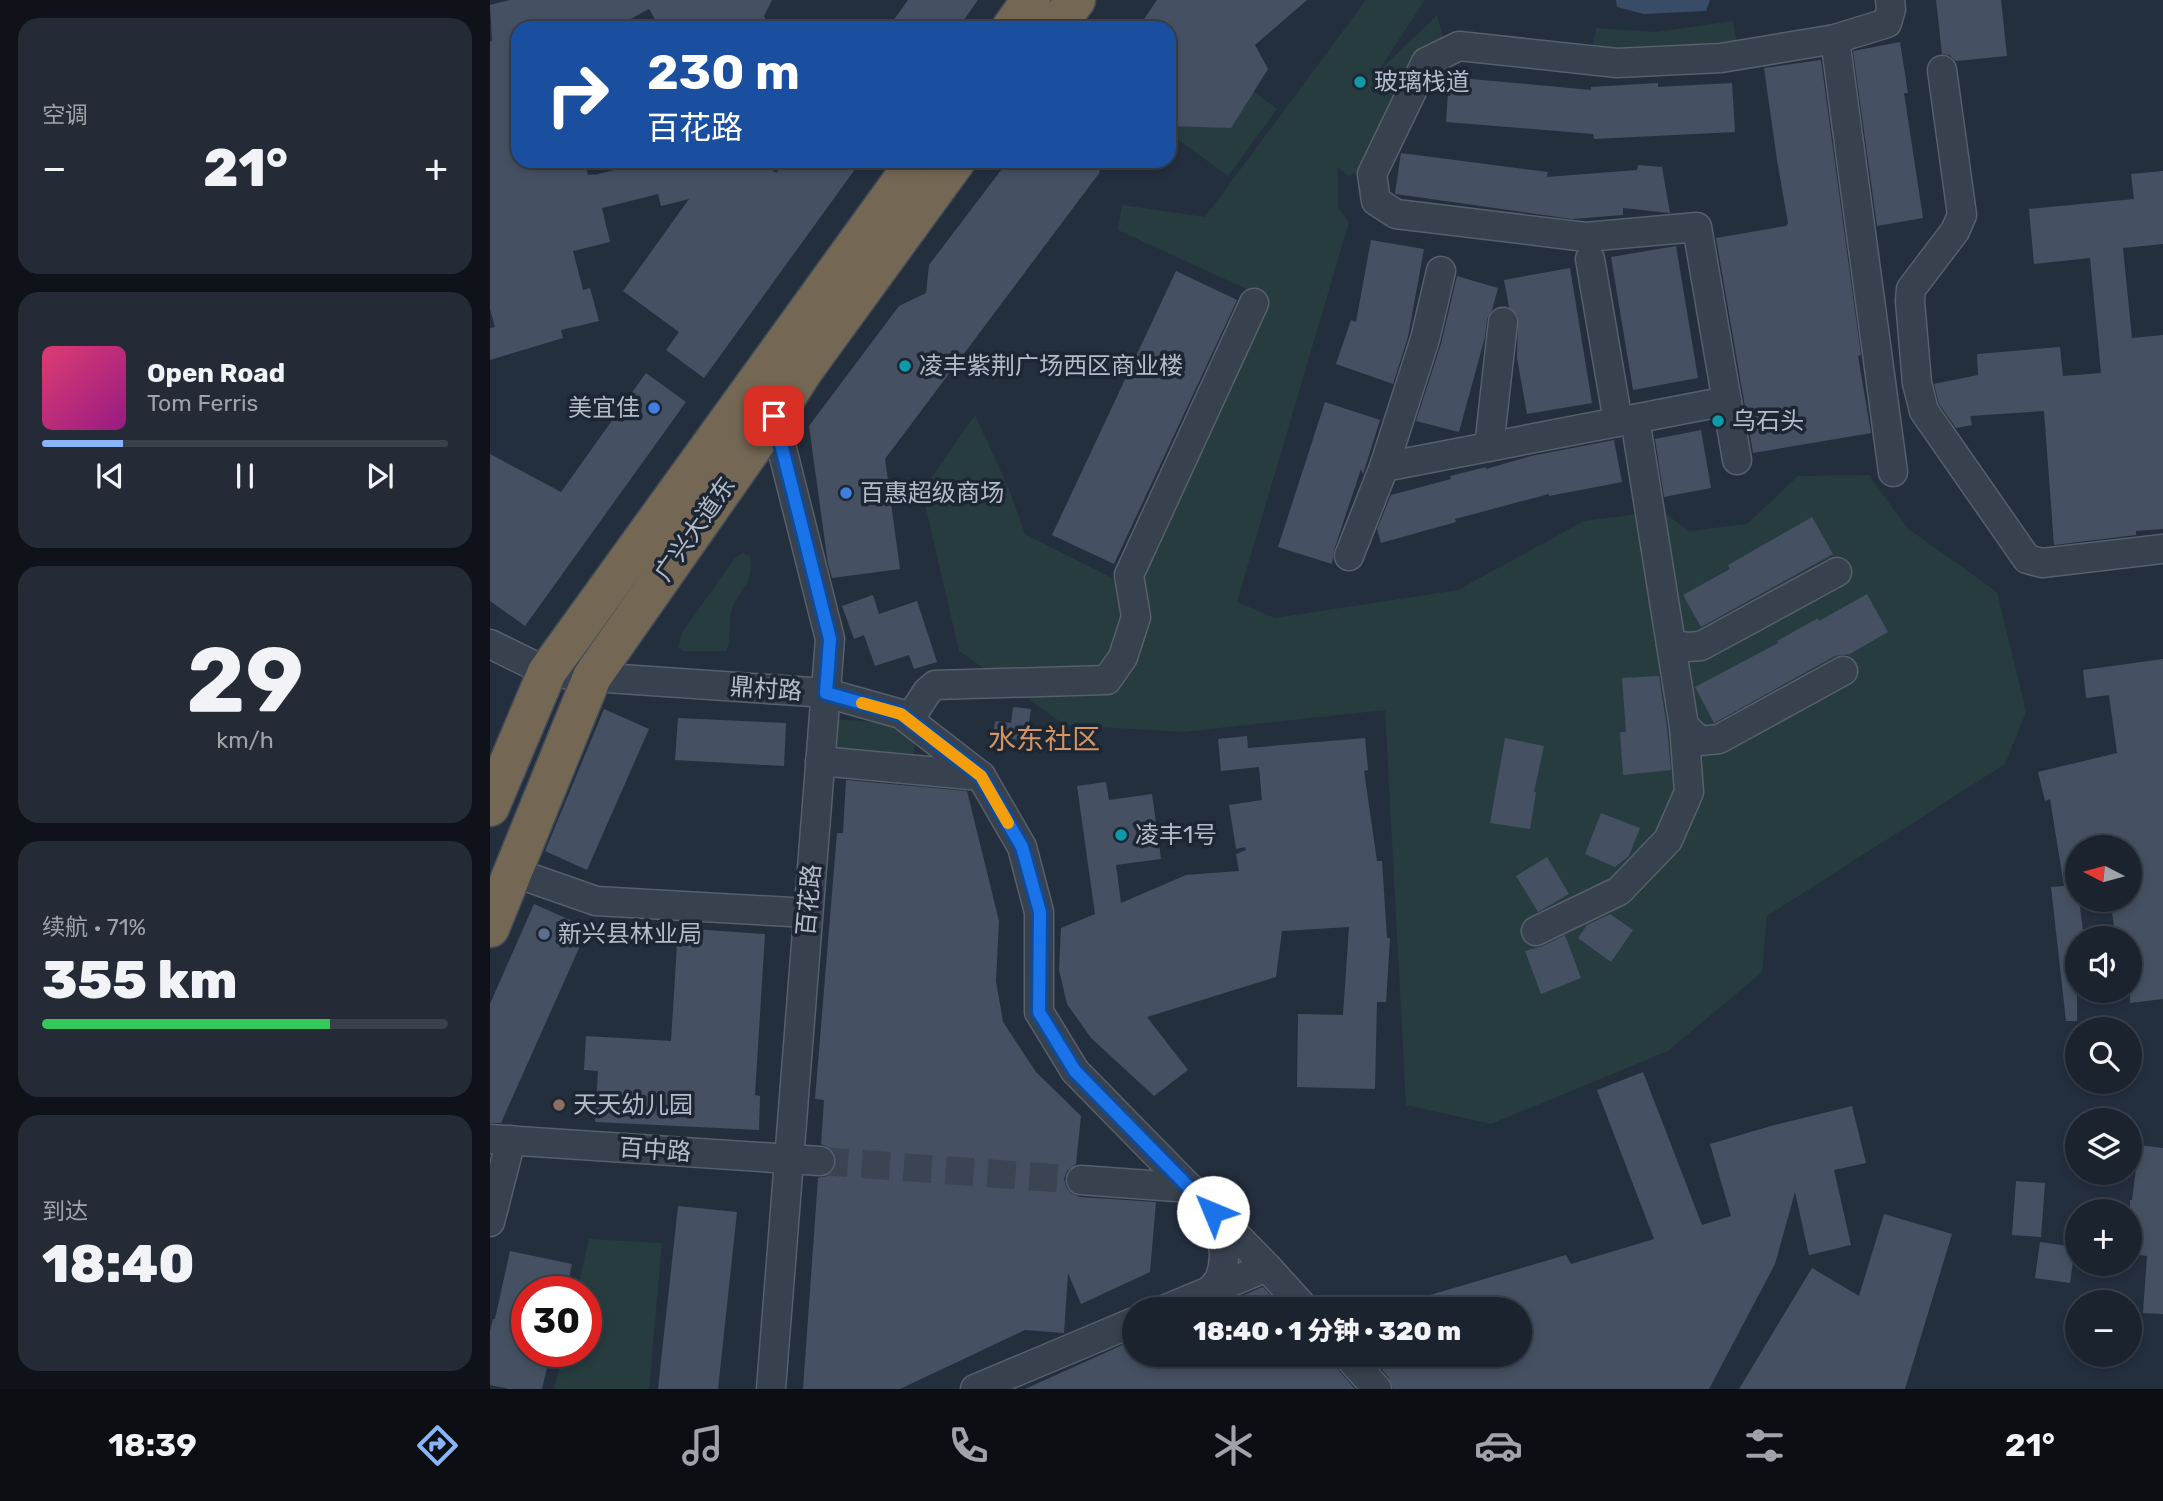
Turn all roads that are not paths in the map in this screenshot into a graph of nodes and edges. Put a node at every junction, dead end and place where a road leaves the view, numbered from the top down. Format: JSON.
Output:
{"nodes":[{"id":1,"x":1076,"y":0,"type":"edge"},
{"id":2,"x":1890,"y":0,"type":"edge"},
{"id":3,"x":1031,"y":12,"type":"edge"},
{"id":4,"x":1835,"y":39,"type":"junction"},
{"id":5,"x":1942,"y":70,"type":"dead end"},
{"id":6,"x":911,"y":168,"type":"edge"},
{"id":7,"x":951,"y":168,"type":"edge"},
{"id":8,"x":1590,"y":260,"type":"dead end"},
{"id":9,"x":1441,"y":271,"type":"dead end"},
{"id":10,"x":1254,"y":303,"type":"dead end"},
{"id":11,"x":1503,"y":322,"type":"dead end"},
{"id":12,"x":1727,"y":401,"type":"junction"},
{"id":13,"x":774,"y":416,"type":"junction"},
{"id":14,"x":1626,"y":421,"type":"junction"},
{"id":15,"x":1489,"y":447,"type":"junction"},
{"id":16,"x":1737,"y":460,"type":"dead end"},
{"id":17,"x":1384,"y":467,"type":"junction"},
{"id":18,"x":1893,"y":472,"type":"dead end"},
{"id":19,"x":2163,"y":550,"type":"edge"},
{"id":20,"x":1349,"y":556,"type":"dead end"},
{"id":21,"x":1837,"y":572,"type":"dead end"},
{"id":22,"x":490,"y":644,"type":"edge"},
{"id":23,"x":1671,"y":644,"type":"junction"},
{"id":24,"x":1843,"y":671,"type":"dead end"},
{"id":25,"x":547,"y":672,"type":"junction"},
{"id":26,"x":592,"y":677,"type":"junction"},
{"id":27,"x":826,"y":693,"type":"junction"},
{"id":28,"x":908,"y":720,"type":"junction"},
{"id":29,"x":1684,"y":726,"type":"junction"},
{"id":30,"x":820,"y":761,"type":"junction"},
{"id":31,"x":981,"y":776,"type":"junction"},
{"id":32,"x":490,"y":807,"type":"edge"},
{"id":33,"x":513,"y":872,"type":"junction"},
{"id":34,"x":808,"y":914,"type":"junction"},
{"id":35,"x":490,"y":928,"type":"edge"},
{"id":36,"x":1536,"y":931,"type":"dead end"},
{"id":37,"x":500,"y":1140,"type":"edge"},
{"id":38,"x":789,"y":1158,"type":"junction"},
{"id":39,"x":820,"y":1161,"type":"tunnel mouth"},
{"id":40,"x":1082,"y":1180,"type":"tunnel mouth"},
{"id":41,"x":1189,"y":1188,"type":"junction"},
{"id":42,"x":1213,"y":1212,"type":"junction"},
{"id":43,"x":490,"y":1222,"type":"edge"},
{"id":44,"x":1267,"y":1267,"type":"junction"},
{"id":45,"x":1210,"y":1291,"type":"junction"},
{"id":46,"x":1195,"y":1297,"type":"edge"},
{"id":47,"x":1294,"y":1297,"type":"edge"},
{"id":48,"x":1122,"y":1327,"type":"edge"},
{"id":49,"x":1358,"y":1367,"type":"edge"},
{"id":50,"x":771,"y":1389,"type":"edge"},
{"id":51,"x":975,"y":1389,"type":"edge"},
{"id":52,"x":1377,"y":1389,"type":"edge"}],
"edges":[{"from":1,"to":3,"type":"highway"},
{"from":2,"to":4,"type":"street"},
{"from":4,"to":12,"type":"street"},
{"from":4,"to":18,"type":"street"},
{"from":5,"to":19,"type":"street"},
{"from":6,"to":25,"type":"highway","name":"广兴大道东"},
{"from":7,"to":13,"type":"highway","name":"广兴大道东"},
{"from":8,"to":14,"type":"street"},
{"from":9,"to":17,"type":"street"},
{"from":10,"to":28,"type":"street"},
{"from":11,"to":15,"type":"street"},
{"from":12,"to":14,"type":"street"},
{"from":12,"to":16,"type":"street"},
{"from":13,"to":26,"type":"highway","name":"广兴大道东"},
{"from":13,"to":27,"type":"street","name":"百花路"},
{"from":14,"to":15,"type":"street"},
{"from":14,"to":23,"type":"street"},
{"from":15,"to":17,"type":"street"},
{"from":17,"to":20,"type":"street"},
{"from":21,"to":23,"type":"street"},
{"from":22,"to":25,"type":"street","name":"鼎村路"},
{"from":23,"to":29,"type":"street"},
{"from":24,"to":29,"type":"street"},
{"from":25,"to":26,"type":"street","name":"鼎村路"},
{"from":25,"to":32,"type":"highway","name":"广兴大道东"},
{"from":26,"to":27,"type":"street","name":"鼎村路"},
{"from":26,"to":33,"type":"highway","name":"广兴大道东"},
{"from":27,"to":28,"type":"street","name":"鼎村路"},
{"from":27,"to":30,"type":"street","name":"百花路"},
{"from":28,"to":31,"type":"street","name":"鼎村路"},
{"from":29,"to":36,"type":"street"},
{"from":30,"to":31,"type":"street"},
{"from":30,"to":34,"type":"street","name":"百花路"},
{"from":31,"to":41,"type":"street","name":"鼎村路"},
{"from":33,"to":34,"type":"street"},
{"from":33,"to":35,"type":"highway","name":"广兴大道东"},
{"from":34,"to":38,"type":"street","name":"百花路"},
{"from":37,"to":38,"type":"street","name":"百中路"},
{"from":37,"to":43,"type":"street"},
{"from":38,"to":39,"type":"street","name":"百中路"},
{"from":38,"to":50,"type":"street","name":"百花路"},
{"from":40,"to":41,"type":"street"},
{"from":41,"to":42,"type":"street","name":"鼎村路"},
{"from":42,"to":44,"type":"street","name":"鼎村路"},
{"from":42,"to":45,"type":"street"},
{"from":44,"to":45,"type":"street"},
{"from":44,"to":47,"type":"street","name":"鼎村路"},
{"from":45,"to":46,"type":"street"},
{"from":48,"to":51,"type":"street"},
{"from":49,"to":52,"type":"street"}]}
